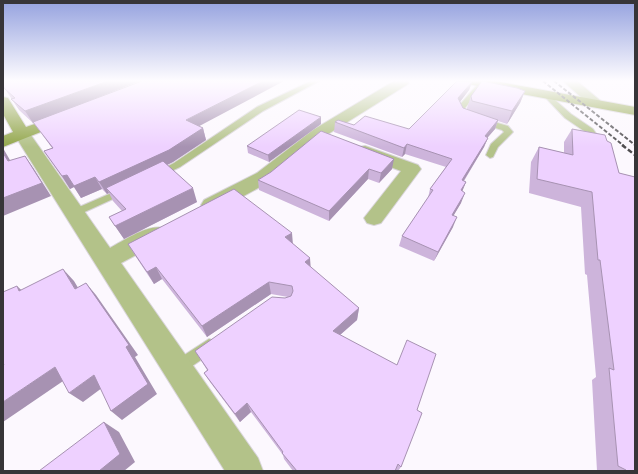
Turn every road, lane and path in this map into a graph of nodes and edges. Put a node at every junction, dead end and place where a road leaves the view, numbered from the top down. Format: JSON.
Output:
{"nodes":[{"id":1,"x":4,"y":103,"type":"edge"},
{"id":2,"x":272,"y":103,"type":"edge"},
{"id":3,"x":367,"y":103,"type":"edge"},
{"id":4,"x":464,"y":103,"type":"edge"},
{"id":5,"x":555,"y":103,"type":"edge"},
{"id":6,"x":596,"y":103,"type":"edge"},
{"id":7,"x":635,"y":110,"type":"edge"},
{"id":8,"x":79,"y":112,"type":"edge"},
{"id":9,"x":319,"y":133,"type":"junction"},
{"id":10,"x":12,"y":138,"type":"edge"},
{"id":11,"x":603,"y":150,"type":"edge"},
{"id":12,"x":490,"y":155,"type":"dead end"},
{"id":13,"x":149,"y":179,"type":"edge"},
{"id":14,"x":128,"y":189,"type":"edge"},
{"id":15,"x":74,"y":213,"type":"junction"},
{"id":16,"x":195,"y":214,"type":"edge"},
{"id":17,"x":374,"y":218,"type":"dead end"},
{"id":18,"x":174,"y":225,"type":"edge"},
{"id":19,"x":106,"y":260,"type":"junction"},
{"id":20,"x":221,"y":337,"type":"edge"},
{"id":21,"x":177,"y":368,"type":"junction"},
{"id":22,"x":245,"y":471,"type":"edge"}],
"edges":[{"from":1,"to":10,"type":"street"},
{"from":2,"to":13,"type":"lane"},
{"from":3,"to":9,"type":"street"},
{"from":4,"to":12,"type":"lane"},
{"from":5,"to":11,"type":"lane"},
{"from":6,"to":7,"type":"street"},
{"from":8,"to":10,"type":"street"},
{"from":9,"to":16,"type":"street"},
{"from":9,"to":17,"type":"street"},
{"from":10,"to":15,"type":"street"},
{"from":14,"to":15,"type":"lane"},
{"from":15,"to":19,"type":"street"},
{"from":18,"to":19,"type":"street"},
{"from":19,"to":21,"type":"street"},
{"from":20,"to":21,"type":"lane"},
{"from":21,"to":22,"type":"street"}]}
